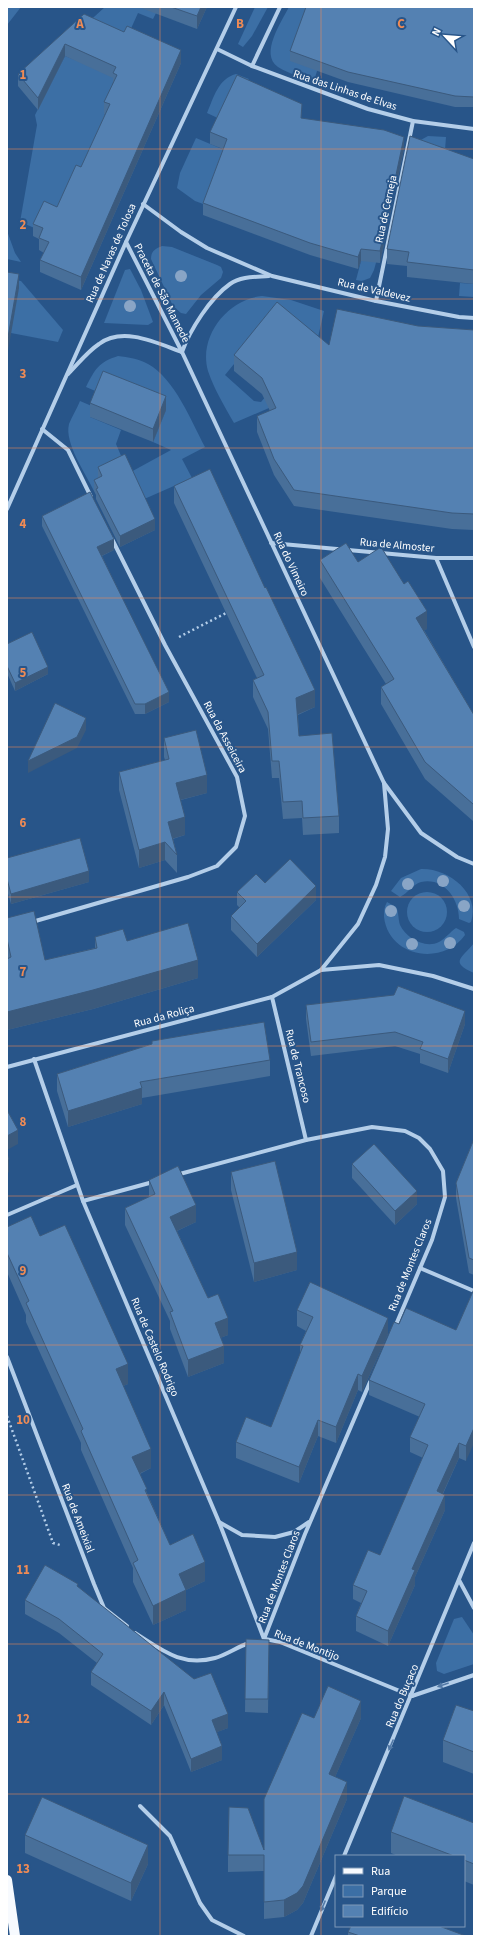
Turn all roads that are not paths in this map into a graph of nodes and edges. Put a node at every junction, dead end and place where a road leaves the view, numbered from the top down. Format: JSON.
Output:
{"nodes":[{"id":1,"x":236,"y":7,"type":"edge"},
{"id":2,"x":280,"y":7,"type":"edge"},
{"id":3,"x":217,"y":49,"type":"junction"},
{"id":4,"x":252,"y":66,"type":"junction"},
{"id":5,"x":413,"y":121,"type":"junction"},
{"id":6,"x":474,"y":129,"type":"edge"},
{"id":7,"x":143,"y":204,"type":"junction"},
{"id":8,"x":126,"y":242,"type":"junction"},
{"id":9,"x":272,"y":276,"type":"junction"},
{"id":10,"x":376,"y":301,"type":"junction"},
{"id":11,"x":474,"y":318,"type":"edge"},
{"id":12,"x":182,"y":352,"type":"junction"},
{"id":13,"x":65,"y":378,"type":"junction"},
{"id":14,"x":42,"y":429,"type":"junction"},
{"id":15,"x":92,"y":498,"type":"edge"},
{"id":16,"x":7,"y":509,"type":"edge"},
{"id":17,"x":109,"y":533,"type":"edge"},
{"id":18,"x":271,"y":543,"type":"junction"},
{"id":19,"x":436,"y":558,"type":"junction"},
{"id":20,"x":474,"y":558,"type":"edge"},
{"id":21,"x":474,"y":647,"type":"edge"},
{"id":22,"x":384,"y":783,"type":"junction"},
{"id":23,"x":474,"y":864,"type":"edge"},
{"id":24,"x":30,"y":923,"type":"edge"},
{"id":25,"x":321,"y":970,"type":"junction"},
{"id":26,"x":474,"y":989,"type":"edge"},
{"id":27,"x":272,"y":997,"type":"junction"},
{"id":28,"x":34,"y":1059,"type":"junction"},
{"id":29,"x":7,"y":1067,"type":"edge"},
{"id":30,"x":306,"y":1140,"type":"junction"},
{"id":31,"x":168,"y":1178,"type":"edge"},
{"id":32,"x":160,"y":1180,"type":"edge"},
{"id":33,"x":77,"y":1185,"type":"junction"},
{"id":34,"x":83,"y":1201,"type":"junction"},
{"id":35,"x":7,"y":1215,"type":"edge"},
{"id":36,"x":420,"y":1268,"type":"junction"},
{"id":37,"x":474,"y":1291,"type":"edge"},
{"id":38,"x":392,"y":1333,"type":"edge"},
{"id":39,"x":7,"y":1357,"type":"edge"},
{"id":40,"x":373,"y":1377,"type":"edge"},
{"id":41,"x":310,"y":1521,"type":"junction"},
{"id":42,"x":219,"y":1522,"type":"junction"},
{"id":43,"x":474,"y":1543,"type":"edge"},
{"id":44,"x":459,"y":1580,"type":"junction"},
{"id":45,"x":474,"y":1608,"type":"edge"},
{"id":46,"x":264,"y":1639,"type":"junction"},
{"id":47,"x":259,"y":1640,"type":"edge"},
{"id":48,"x":253,"y":1642,"type":"edge"},
{"id":49,"x":474,"y":1675,"type":"edge"},
{"id":50,"x":412,"y":1696,"type":"junction"},
{"id":51,"x":140,"y":1806,"type":"dead end"},
{"id":52,"x":344,"y":1855,"type":"edge"},
{"id":53,"x":335,"y":1878,"type":"edge"},
{"id":54,"x":7,"y":1880,"type":"edge"},
{"id":55,"x":15,"y":1936,"type":"edge"},
{"id":56,"x":244,"y":1936,"type":"edge"},
{"id":57,"x":311,"y":1936,"type":"edge"}],
"edges":[{"from":1,"to":3,"type":"street","name":"Rua de Navas de Tolosa"},
{"from":2,"to":4,"type":"street"},
{"from":3,"to":4,"type":"street","name":"Rua das Linhas de Elvas"},
{"from":3,"to":7,"type":"street","name":"Rua de Navas de Tolosa"},
{"from":4,"to":5,"type":"street","name":"Rua das Linhas de Elvas"},
{"from":5,"to":6,"type":"street","name":"Rua das Linhas de Elvas"},
{"from":5,"to":10,"type":"street","name":"Rua de Cerneja"},
{"from":7,"to":8,"type":"street","name":"Rua de Navas de Tolosa"},
{"from":7,"to":9,"type":"street"},
{"from":8,"to":12,"type":"street","name":"Praceta de São Mamede"},
{"from":8,"to":13,"type":"street","name":"Rua de Navas de Tolosa"},
{"from":9,"to":10,"type":"street","name":"Rua de Valdevez"},
{"from":9,"to":12,"type":"street","name":"Praceta de São Mamede"},
{"from":10,"to":11,"type":"street","name":"Rua de Valdevez"},
{"from":12,"to":13,"type":"street","name":"Praceta de São Mamede"},
{"from":12,"to":18,"type":"street","name":"Rua do Vimeiro"},
{"from":13,"to":14,"type":"street","name":"Rua de Navas de Tolosa"},
{"from":14,"to":15,"type":"street"},
{"from":14,"to":16,"type":"street","name":"Rua de Navas de Tolosa"},
{"from":17,"to":24,"type":"street","name":"Rua da Asseiceira"},
{"from":18,"to":19,"type":"street","name":"Rua de Almoster"},
{"from":18,"to":22,"type":"street","name":"Rua do Vimeiro"},
{"from":19,"to":20,"type":"street","name":"Rua de Almoster"},
{"from":19,"to":21,"type":"street"},
{"from":22,"to":23,"type":"street"},
{"from":22,"to":25,"type":"street"},
{"from":25,"to":26,"type":"street"},
{"from":25,"to":27,"type":"street","name":"Rua da Roliça"},
{"from":27,"to":28,"type":"street","name":"Rua da Roliça"},
{"from":27,"to":30,"type":"street","name":"Rua de Trancoso"},
{"from":28,"to":29,"type":"street","name":"Rua da Roliça"},
{"from":28,"to":33,"type":"street","name":"Rua de Castelo Rodrigo"},
{"from":30,"to":31,"type":"street","name":"Rua de Montes Claros"},
{"from":30,"to":36,"type":"street","name":"Rua de Montes Claros"},
{"from":32,"to":34,"type":"street"},
{"from":33,"to":34,"type":"street","name":"Rua de Castelo Rodrigo"},
{"from":33,"to":35,"type":"street"},
{"from":34,"to":42,"type":"street","name":"Rua de Castelo Rodrigo"},
{"from":36,"to":37,"type":"street"},
{"from":36,"to":38,"type":"street","name":"Rua de Montes Claros"},
{"from":39,"to":48,"type":"street","name":"Rua de Ameixial"},
{"from":40,"to":41,"type":"street","name":"Rua de Montes Claros"},
{"from":41,"to":42,"type":"street","name":"Rua de Montes Claros"},
{"from":41,"to":46,"type":"street","name":"Rua de Montes Claros"},
{"from":42,"to":46,"type":"street","name":"Rua de Castelo Rodrigo"},
{"from":43,"to":44,"type":"street","name":"Rua do Buçaco"},
{"from":44,"to":45,"type":"street"},
{"from":44,"to":50,"type":"street","name":"Rua do Buçaco"},
{"from":46,"to":47,"type":"street","name":"Rua de Montijo"},
{"from":46,"to":50,"type":"street","name":"Rua de Montijo"},
{"from":49,"to":50,"type":"street","one_way":true},
{"from":50,"to":52,"type":"street","name":"Rua do Buçaco","one_way":true},
{"from":51,"to":56,"type":"street"},
{"from":53,"to":57,"type":"street","one_way":true},
{"from":54,"to":55,"type":"main road"}]}
